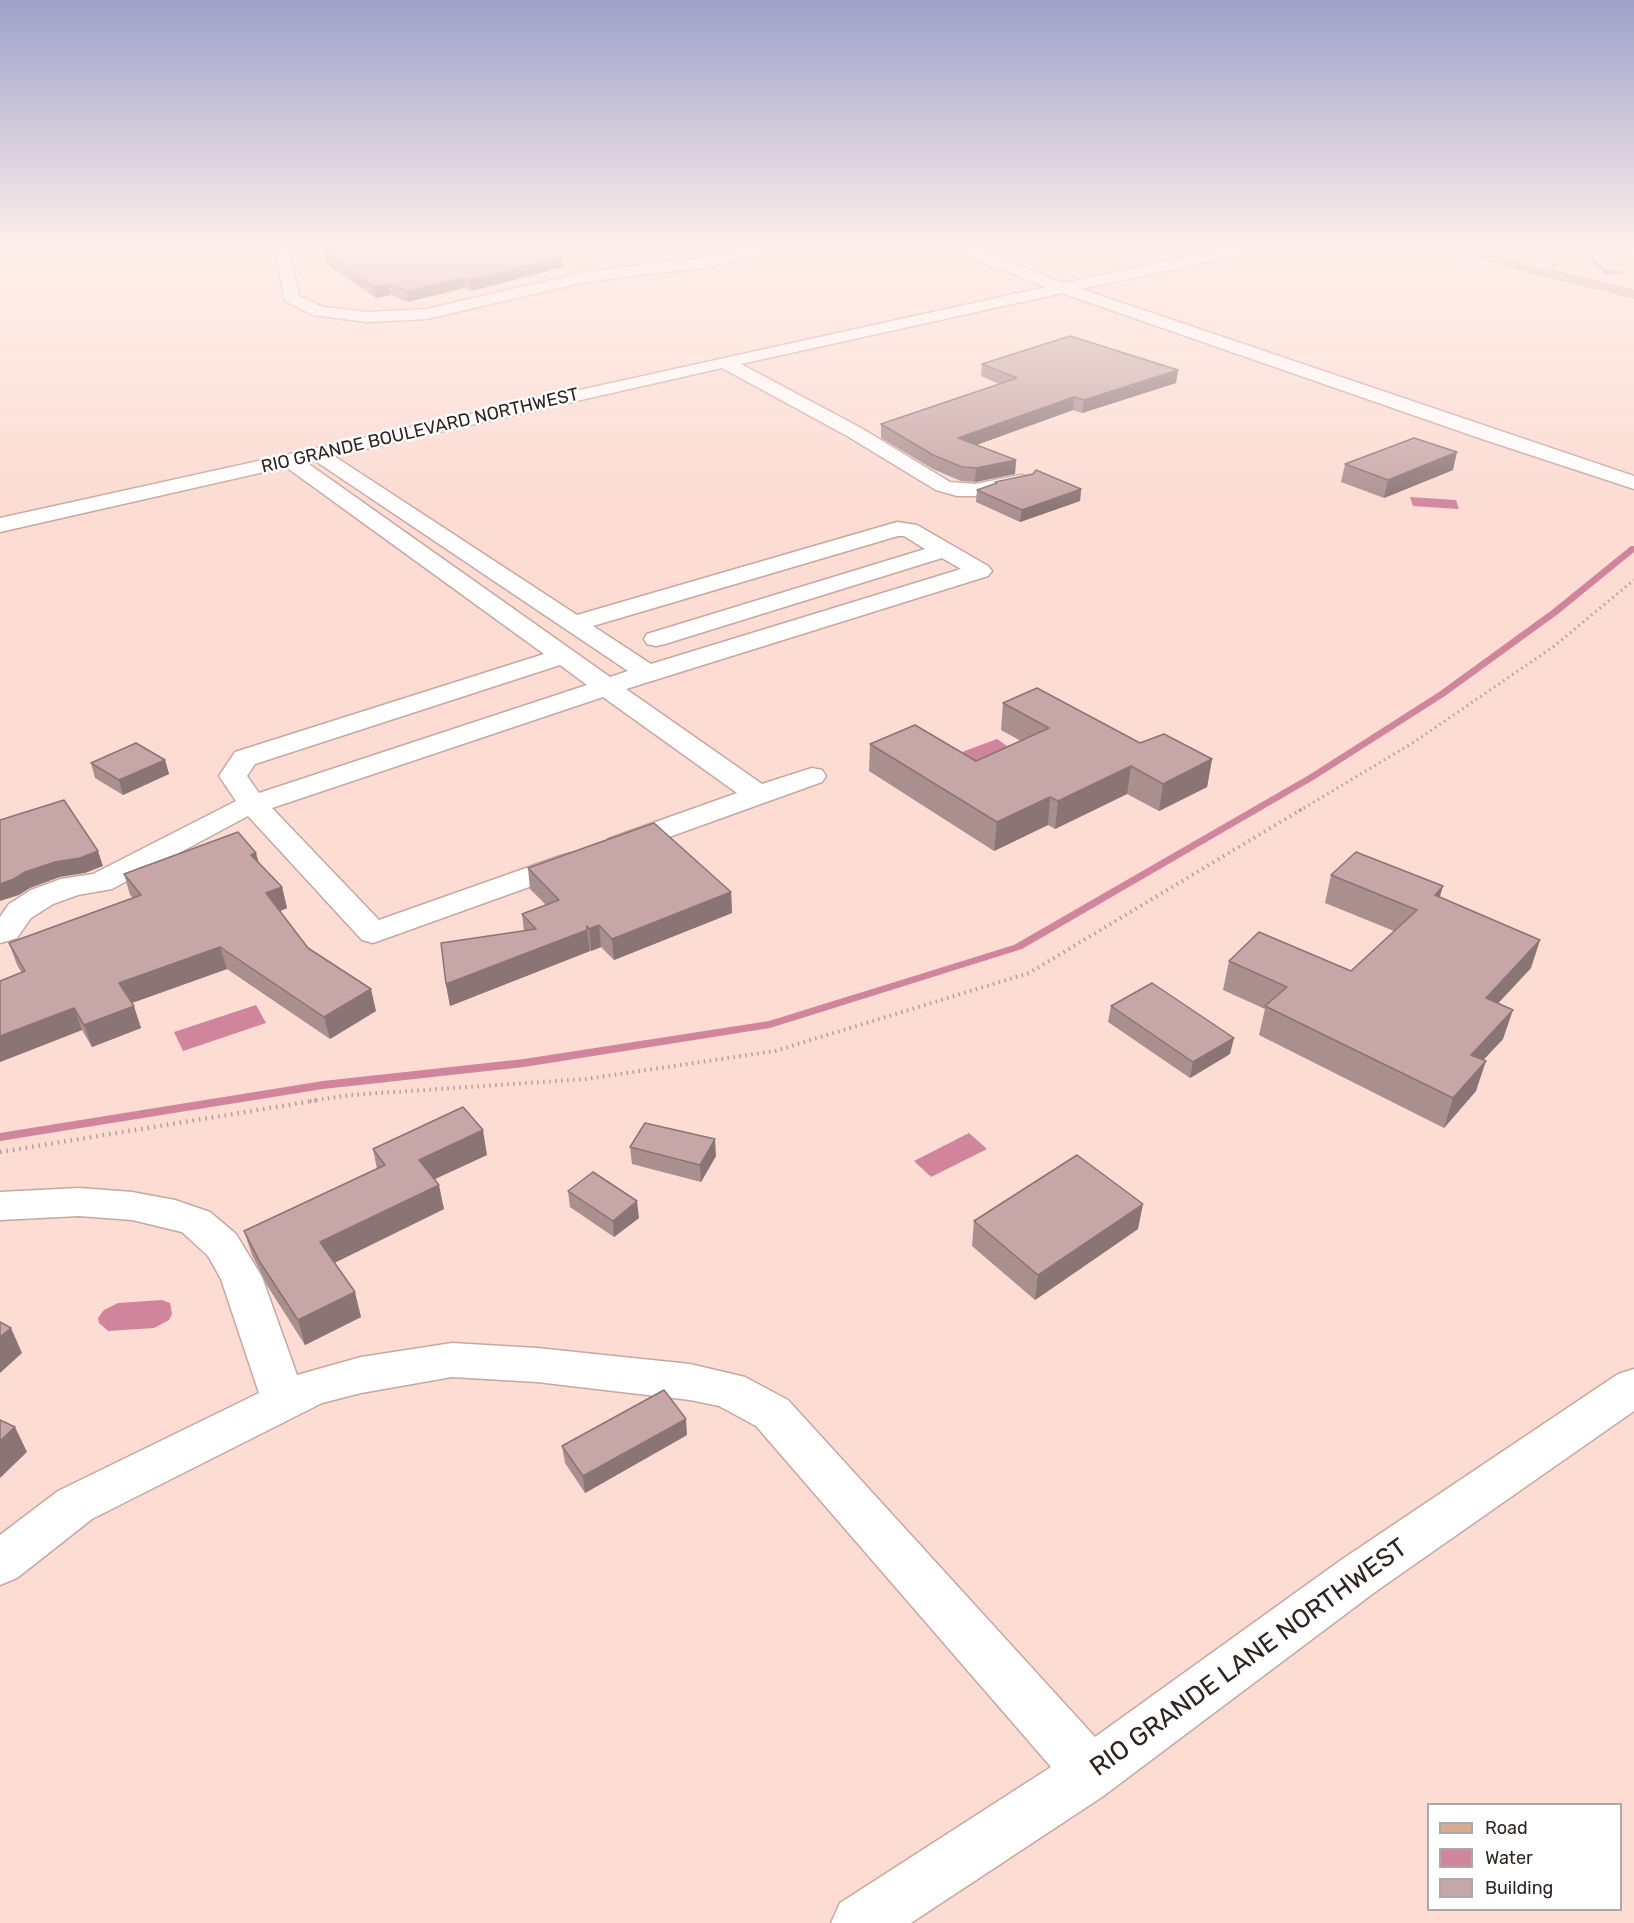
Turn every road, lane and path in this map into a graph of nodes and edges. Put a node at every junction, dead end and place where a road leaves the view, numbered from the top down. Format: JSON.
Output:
{"nodes":[{"id":1,"x":844,"y":336,"type":"edge"},
{"id":2,"x":1201,"y":336,"type":"edge"},
{"id":3,"x":724,"y":362,"type":"junction"},
{"id":4,"x":318,"y":454,"type":"junction"},
{"id":5,"x":289,"y":460,"type":"junction"},
{"id":6,"x":1024,"y":480,"type":"edge"},
{"id":7,"x":1634,"y":483,"type":"edge"},
{"id":8,"x":0,"y":525,"type":"edge"},
{"id":9,"x":945,"y":550,"type":"junction"},
{"id":10,"x":1634,"y":580,"type":"edge"},
{"id":11,"x":662,"y":598,"type":"junction"},
{"id":12,"x":577,"y":623,"type":"junction"},
{"id":13,"x":699,"y":626,"type":"junction"},
{"id":14,"x":656,"y":639,"type":"dead end"},
{"id":15,"x":729,"y":648,"type":"junction"},
{"id":16,"x":562,"y":656,"type":"junction"},
{"id":17,"x":528,"y":667,"type":"junction"},
{"id":18,"x":648,"y":673,"type":"junction"},
{"id":19,"x":608,"y":687,"type":"junction"},
{"id":20,"x":579,"y":697,"type":"junction"},
{"id":21,"x":812,"y":776,"type":"dead end"},
{"id":22,"x":758,"y":795,"type":"junction"},
{"id":23,"x":252,"y":804,"type":"junction"},
{"id":24,"x":3,"y":932,"type":"edge"},
{"id":25,"x":39,"y":933,"type":"edge"},
{"id":26,"x":0,"y":1152,"type":"edge"},
{"id":27,"x":0,"y":1206,"type":"edge"},
{"id":28,"x":1634,"y":1387,"type":"edge"},
{"id":29,"x":284,"y":1401,"type":"junction"},
{"id":30,"x":0,"y":1563,"type":"edge"},
{"id":31,"x":1091,"y":1772,"type":"junction"},
{"id":32,"x":860,"y":1923,"type":"edge"}],
"edges":[{"from":1,"to":3,"type":"street","name":"RIO GRANDE BOULEVARD NORTHWEST"},
{"from":2,"to":7,"type":"street"},
{"from":3,"to":4,"type":"street","name":"RIO GRANDE BOULEVARD NORTHWEST"},
{"from":3,"to":6,"type":"street"},
{"from":4,"to":5,"type":"street","name":"RIO GRANDE BOULEVARD NORTHWEST"},
{"from":4,"to":12,"type":"street"},
{"from":5,"to":8,"type":"street","name":"RIO GRANDE BOULEVARD NORTHWEST"},
{"from":5,"to":16,"type":"street"},
{"from":9,"to":11,"type":"street"},
{"from":9,"to":13,"type":"street"},
{"from":9,"to":15,"type":"street"},
{"from":10,"to":26,"type":"path"},
{"from":11,"to":12,"type":"street"},
{"from":11,"to":13,"type":"street"},
{"from":12,"to":18,"type":"street"},
{"from":13,"to":14,"type":"street"},
{"from":13,"to":15,"type":"street"},
{"from":15,"to":18,"type":"street"},
{"from":16,"to":17,"type":"street"},
{"from":16,"to":19,"type":"street"},
{"from":17,"to":20,"type":"street"},
{"from":17,"to":23,"type":"street"},
{"from":18,"to":19,"type":"street"},
{"from":19,"to":20,"type":"street"},
{"from":19,"to":22,"type":"street"},
{"from":20,"to":23,"type":"street"},
{"from":21,"to":22,"type":"street"},
{"from":22,"to":23,"type":"street"},
{"from":23,"to":24,"type":"street"},
{"from":24,"to":25,"type":"street"},
{"from":27,"to":29,"type":"street"},
{"from":28,"to":31,"type":"street","name":"RIO GRANDE LANE NORTHWEST"},
{"from":29,"to":30,"type":"street"},
{"from":29,"to":31,"type":"street"},
{"from":31,"to":32,"type":"street","name":"RIO GRANDE LANE NORTHWEST"}]}
